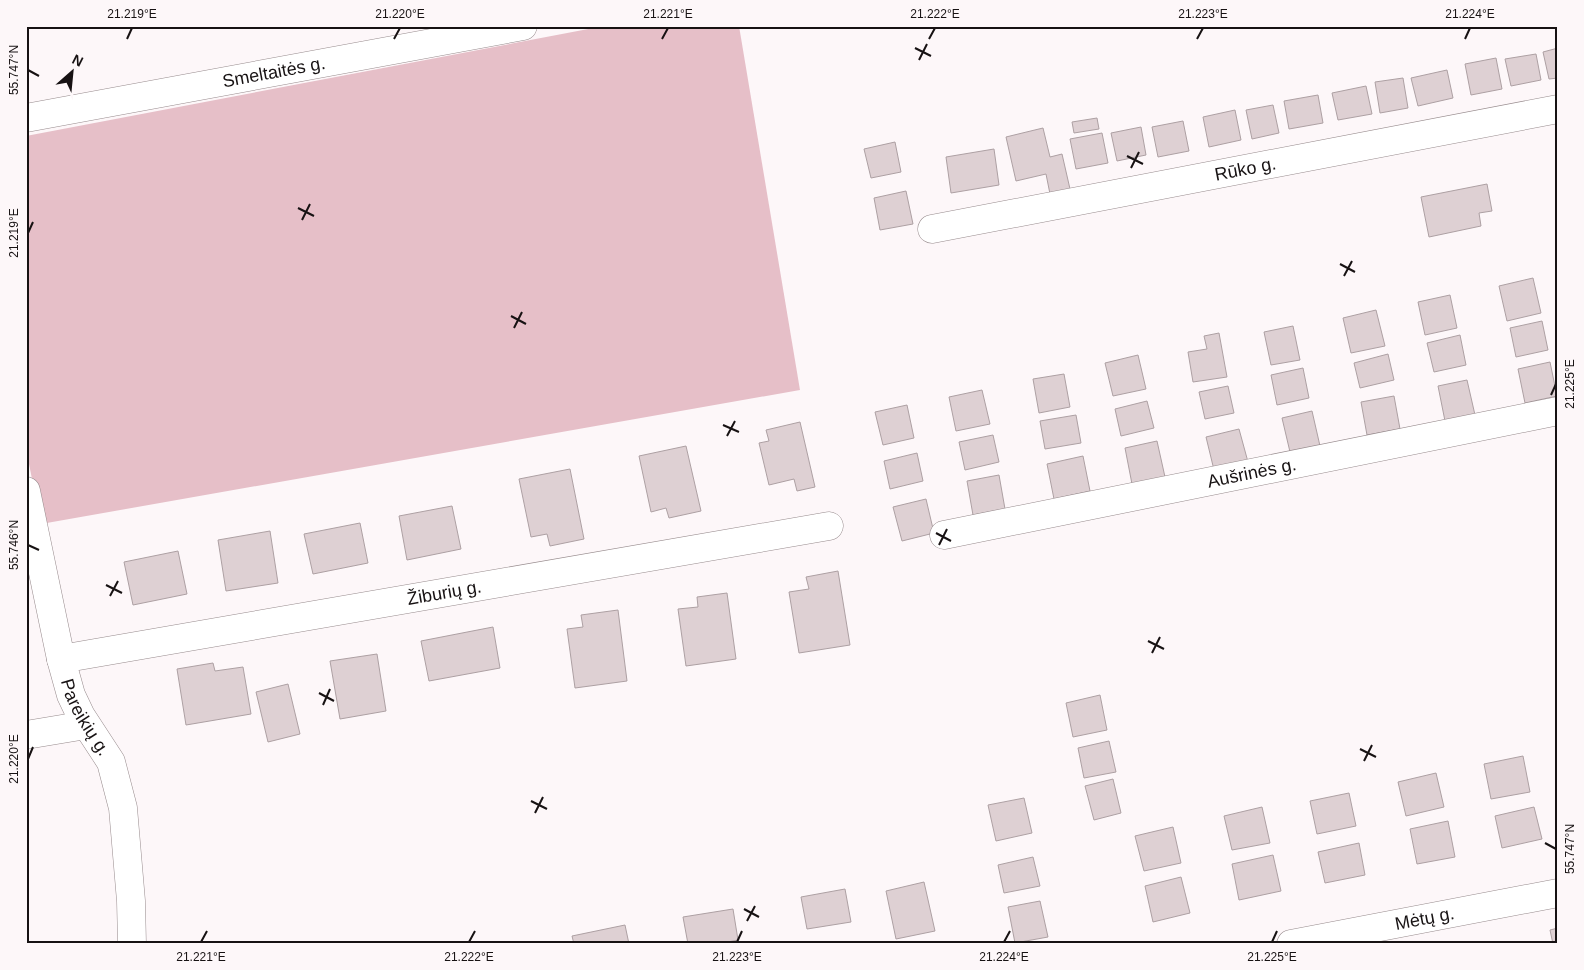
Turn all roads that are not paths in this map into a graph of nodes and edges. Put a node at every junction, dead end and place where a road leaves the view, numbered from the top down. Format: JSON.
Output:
{"nodes":[{"id":1,"x":523,"y":26,"type":"edge"},
{"id":2,"x":1558,"y":109,"type":"edge"},
{"id":3,"x":26,"y":118,"type":"edge"},
{"id":4,"x":932,"y":229,"type":"dead end"},
{"id":5,"x":1558,"y":411,"type":"edge"},
{"id":6,"x":26,"y":491,"type":"edge"},
{"id":7,"x":828,"y":526,"type":"dead end"},
{"id":8,"x":944,"y":535,"type":"dead end"},
{"id":9,"x":61,"y":659,"type":"junction"},
{"id":10,"x":86,"y":725,"type":"junction"},
{"id":11,"x":26,"y":735,"type":"edge"},
{"id":12,"x":1558,"y":893,"type":"edge"},
{"id":13,"x":132,"y":944,"type":"edge"},
{"id":14,"x":1292,"y":944,"type":"edge"}],
"edges":[{"from":1,"to":3,"type":"street","name":"Smeltaitės g."},
{"from":2,"to":4,"type":"street","name":"Rūko g."},
{"from":5,"to":8,"type":"street","name":"Aušrinės g."},
{"from":6,"to":9,"type":"street","name":"Pareikių g."},
{"from":7,"to":9,"type":"street","name":"Žiburių g."},
{"from":9,"to":10,"type":"street","name":"Pareikių g."},
{"from":10,"to":11,"type":"street"},
{"from":10,"to":13,"type":"street","name":"Pareikių g."},
{"from":12,"to":14,"type":"street","name":"Mėtų g."}]}
